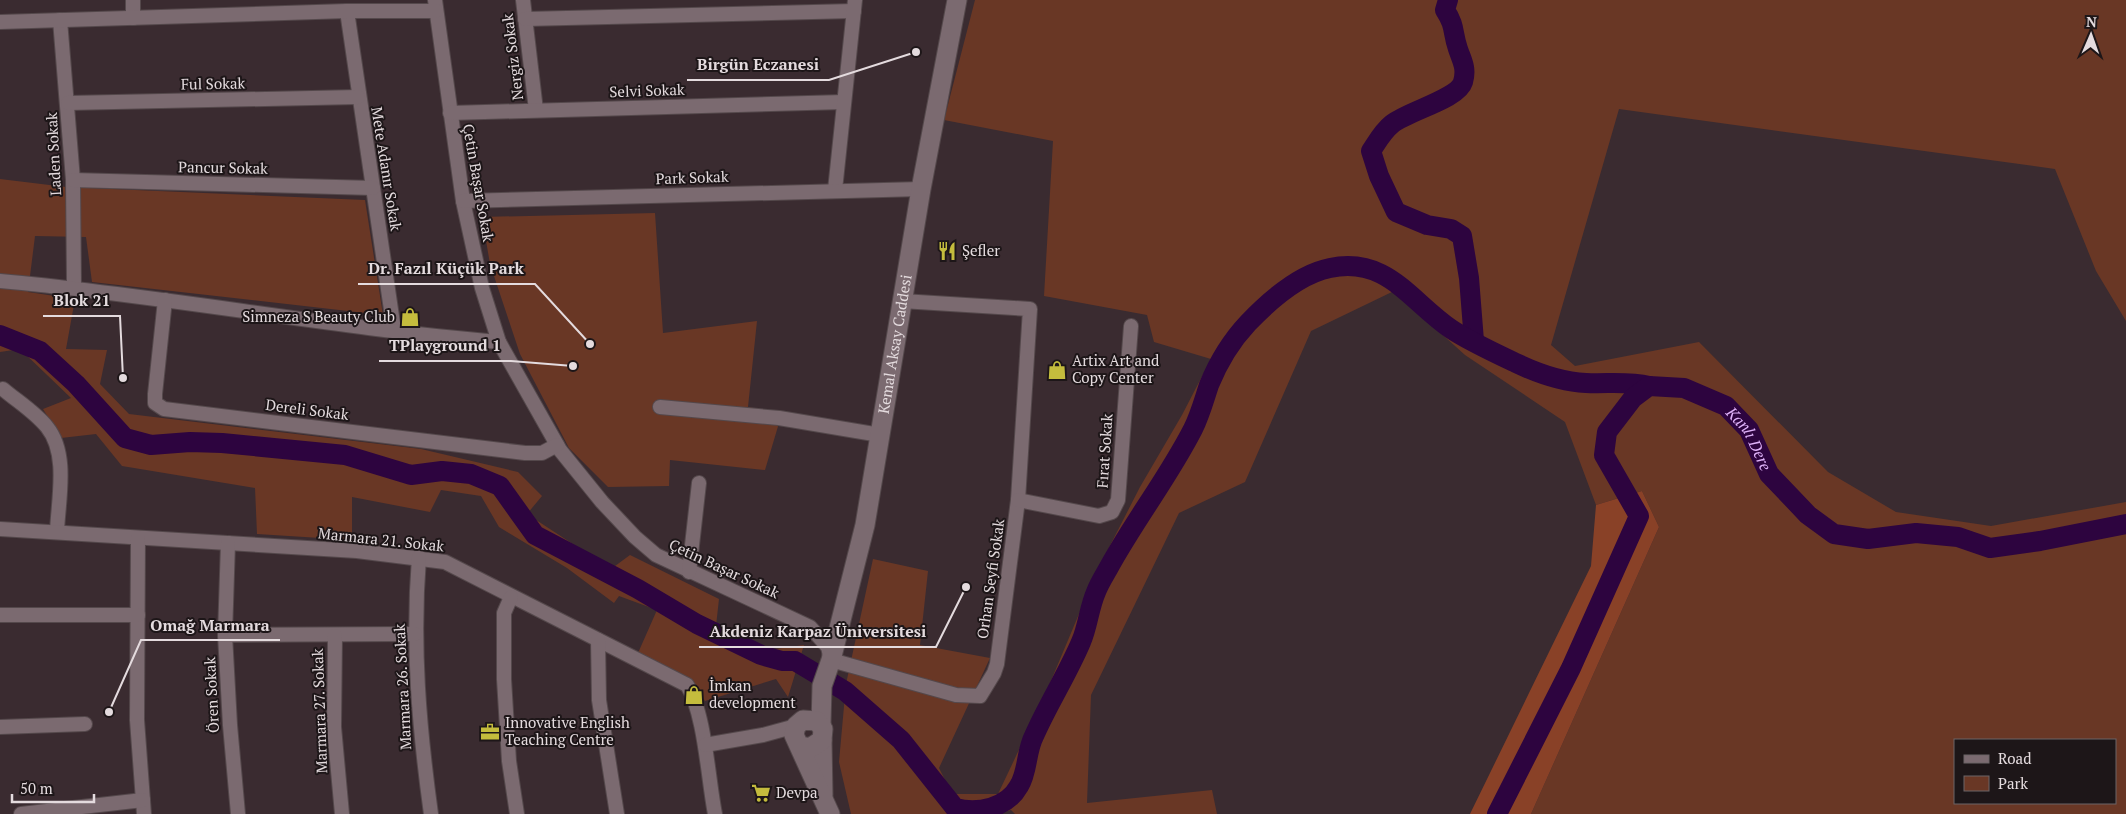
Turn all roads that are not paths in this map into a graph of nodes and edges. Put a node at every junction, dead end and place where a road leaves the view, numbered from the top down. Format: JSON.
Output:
{"nodes":[{"id":1,"x":133,"y":0,"type":"edge"},
{"id":2,"x":523,"y":0,"type":"edge"},
{"id":3,"x":957,"y":0,"type":"edge"},
{"id":4,"x":435,"y":5,"type":"edge"},
{"id":5,"x":855,"y":6,"type":"edge"},
{"id":6,"x":348,"y":11,"type":"junction"},
{"id":7,"x":133,"y":18,"type":"junction"},
{"id":8,"x":525,"y":19,"type":"junction"},
{"id":9,"x":60,"y":20,"type":"junction"},
{"id":10,"x":0,"y":22,"type":"edge"},
{"id":11,"x":358,"y":97,"type":"junction"},
{"id":12,"x":844,"y":102,"type":"junction"},
{"id":13,"x":68,"y":103,"type":"junction"},
{"id":14,"x":536,"y":110,"type":"junction"},
{"id":15,"x":450,"y":113,"type":"junction"},
{"id":16,"x":73,"y":180,"type":"junction"},
{"id":17,"x":373,"y":188,"type":"junction"},
{"id":18,"x":921,"y":189,"type":"junction"},
{"id":19,"x":835,"y":190,"type":"junction"},
{"id":20,"x":463,"y":201,"type":"junction"},
{"id":21,"x":0,"y":281,"type":"edge"},
{"id":22,"x":74,"y":287,"type":"junction"},
{"id":23,"x":165,"y":300,"type":"junction"},
{"id":24,"x":902,"y":301,"type":"junction"},
{"id":25,"x":1131,"y":326,"type":"dead end"},
{"id":26,"x":394,"y":330,"type":"junction"},
{"id":27,"x":500,"y":342,"type":"junction"},
{"id":28,"x":3,"y":389,"type":"dead end"},
{"id":29,"x":660,"y":407,"type":"dead end"},
{"id":30,"x":880,"y":435,"type":"junction"},
{"id":31,"x":557,"y":444,"type":"junction"},
{"id":32,"x":699,"y":483,"type":"dead end"},
{"id":33,"x":1018,"y":500,"type":"junction"},
{"id":34,"x":0,"y":529,"type":"edge"},
{"id":35,"x":57,"y":532,"type":"junction"},
{"id":36,"x":138,"y":538,"type":"junction"},
{"id":37,"x":228,"y":543,"type":"junction"},
{"id":38,"x":419,"y":557,"type":"junction"},
{"id":39,"x":689,"y":572,"type":"junction"},
{"id":40,"x":511,"y":596,"type":"junction"},
{"id":41,"x":0,"y":614,"type":"edge"},
{"id":42,"x":138,"y":615,"type":"junction"},
{"id":43,"x":415,"y":634,"type":"junction"},
{"id":44,"x":225,"y":635,"type":"junction"},
{"id":45,"x":335,"y":636,"type":"junction"},
{"id":46,"x":598,"y":640,"type":"junction"},
{"id":47,"x":832,"y":660,"type":"junction"},
{"id":48,"x":822,"y":686,"type":"junction"},
{"id":49,"x":85,"y":724,"type":"dead end"},
{"id":50,"x":0,"y":727,"type":"edge"},
{"id":51,"x":821,"y":733,"type":"junction"},
{"id":52,"x":798,"y":734,"type":"junction"},
{"id":53,"x":704,"y":745,"type":"junction"},
{"id":54,"x":823,"y":796,"type":"junction"},
{"id":55,"x":144,"y":807,"type":"edge"},
{"id":56,"x":21,"y":814,"type":"edge"},
{"id":57,"x":238,"y":814,"type":"edge"},
{"id":58,"x":342,"y":814,"type":"edge"},
{"id":59,"x":430,"y":814,"type":"edge"},
{"id":60,"x":517,"y":814,"type":"edge"},
{"id":61,"x":617,"y":814,"type":"edge"},
{"id":62,"x":715,"y":814,"type":"edge"},
{"id":63,"x":830,"y":814,"type":"edge"}],
"edges":[{"from":1,"to":7,"type":"street"},
{"from":2,"to":8,"type":"street","name":"Nergiz Sokak"},
{"from":3,"to":18,"type":"main road","name":"Kemal Aksay Caddesi"},
{"from":4,"to":6,"type":"street"},
{"from":4,"to":15,"type":"street","name":"Çetin Başar Sokak"},
{"from":5,"to":8,"type":"street"},
{"from":5,"to":12,"type":"street"},
{"from":6,"to":7,"type":"street"},
{"from":6,"to":11,"type":"street","name":"Mete Adanır Sokak"},
{"from":7,"to":9,"type":"street"},
{"from":8,"to":14,"type":"street","name":"Nergiz Sokak"},
{"from":9,"to":10,"type":"street"},
{"from":9,"to":13,"type":"street","name":"Laden Sokak"},
{"from":11,"to":13,"type":"street","name":"Ful Sokak"},
{"from":11,"to":17,"type":"street","name":"Mete Adanır Sokak"},
{"from":12,"to":14,"type":"street","name":"Selvi Sokak"},
{"from":12,"to":19,"type":"street"},
{"from":13,"to":16,"type":"street","name":"Laden Sokak"},
{"from":14,"to":15,"type":"street","name":"Selvi Sokak"},
{"from":15,"to":20,"type":"street","name":"Çetin Başar Sokak"},
{"from":16,"to":17,"type":"street","name":"Pancur Sokak"},
{"from":16,"to":22,"type":"street","name":"Laden Sokak"},
{"from":17,"to":26,"type":"street","name":"Mete Adanır Sokak"},
{"from":18,"to":19,"type":"street","name":"Park Sokak"},
{"from":18,"to":24,"type":"main road","name":"Kemal Aksay Caddesi"},
{"from":19,"to":20,"type":"street","name":"Park Sokak"},
{"from":20,"to":27,"type":"street","name":"Çetin Başar Sokak"},
{"from":21,"to":22,"type":"street"},
{"from":22,"to":23,"type":"street"},
{"from":23,"to":26,"type":"street"},
{"from":23,"to":31,"type":"street","name":"Dereli Sokak"},
{"from":24,"to":30,"type":"main road","name":"Kemal Aksay Caddesi"},
{"from":24,"to":33,"type":"street","name":"Orhan Seyfi Sokak"},
{"from":25,"to":33,"type":"street","name":"Fırat Sokak"},
{"from":26,"to":27,"type":"street"},
{"from":27,"to":31,"type":"street","name":"Çetin Başar Sokak"},
{"from":28,"to":35,"type":"street"},
{"from":29,"to":30,"type":"street"},
{"from":30,"to":47,"type":"main road","name":"Kemal Aksay Caddesi"},
{"from":31,"to":39,"type":"street","name":"Çetin Başar Sokak"},
{"from":32,"to":39,"type":"street"},
{"from":33,"to":47,"type":"street","name":"Orhan Seyfi Sokak"},
{"from":34,"to":35,"type":"street","name":"Marmara 21. Sokak"},
{"from":35,"to":36,"type":"street","name":"Marmara 21. Sokak"},
{"from":36,"to":37,"type":"street","name":"Marmara 21. Sokak"},
{"from":36,"to":42,"type":"street"},
{"from":37,"to":38,"type":"street","name":"Marmara 21. Sokak"},
{"from":37,"to":44,"type":"street","name":"Ören Sokak"},
{"from":38,"to":40,"type":"street","name":"Marmara 21. Sokak"},
{"from":38,"to":43,"type":"street","name":"Marmara 26. Sokak"},
{"from":39,"to":47,"type":"street","name":"Çetin Başar Sokak"},
{"from":40,"to":46,"type":"street","name":"Marmara 21. Sokak"},
{"from":40,"to":60,"type":"street"},
{"from":41,"to":42,"type":"street"},
{"from":42,"to":55,"type":"street"},
{"from":43,"to":45,"type":"street"},
{"from":43,"to":59,"type":"street","name":"Marmara 26. Sokak"},
{"from":44,"to":45,"type":"street"},
{"from":44,"to":57,"type":"street","name":"Ören Sokak"},
{"from":45,"to":58,"type":"street","name":"Marmara 27. Sokak"},
{"from":46,"to":53,"type":"street","name":"Marmara 21. Sokak"},
{"from":46,"to":61,"type":"street"},
{"from":47,"to":48,"type":"main road","name":"Kemal Aksay Caddesi"},
{"from":48,"to":51,"type":"main road","name":"Kemal Aksay Caddesi"},
{"from":48,"to":52,"type":"main road","name":"Kemal Aksay Caddesi"},
{"from":49,"to":50,"type":"street"},
{"from":51,"to":52,"type":"main road"},
{"from":51,"to":52,"type":"main road"},
{"from":51,"to":54,"type":"main road","name":"Kemal Aksay Caddesi"},
{"from":52,"to":53,"type":"street"},
{"from":52,"to":54,"type":"main road"},
{"from":53,"to":62,"type":"street","name":"Marmara 21. Sokak"},
{"from":54,"to":63,"type":"main road"},
{"from":55,"to":56,"type":"street"}]}
